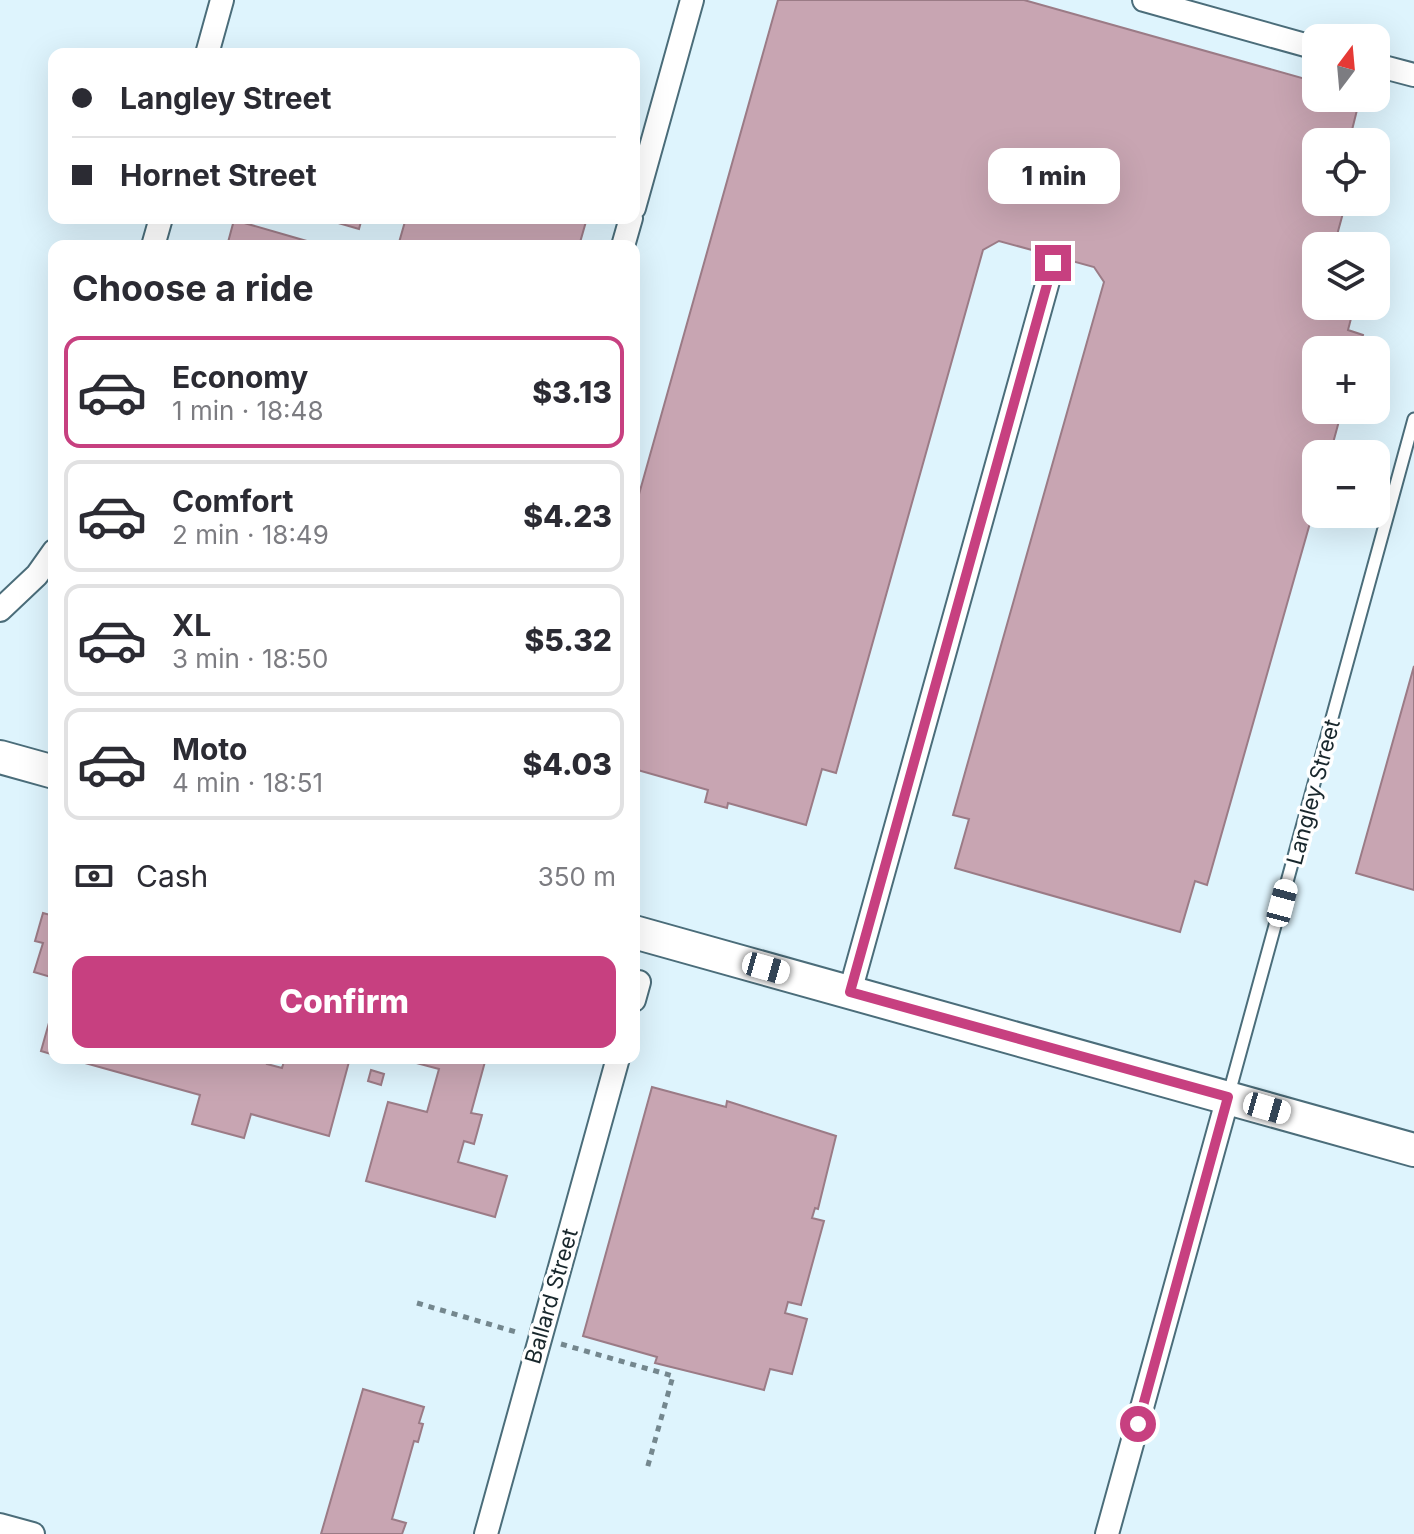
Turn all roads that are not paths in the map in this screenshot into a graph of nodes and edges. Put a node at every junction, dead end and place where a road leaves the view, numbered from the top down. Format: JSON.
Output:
{"nodes":[{"id":1,"x":222,"y":0,"type":"edge"},
{"id":2,"x":692,"y":0,"type":"edge"},
{"id":3,"x":1144,"y":0,"type":"edge"},
{"id":4,"x":1302,"y":44,"type":"edge"},
{"id":5,"x":209,"y":48,"type":"edge"},
{"id":6,"x":1390,"y":69,"type":"edge"},
{"id":7,"x":1414,"y":75,"type":"edge"},
{"id":8,"x":640,"y":186,"type":"edge"},
{"id":9,"x":1053,"y":263,"type":"dead end"},
{"id":10,"x":1414,"y":419,"type":"edge"},
{"id":11,"x":48,"y":559,"type":"edge"},
{"id":12,"x":0,"y":610,"type":"edge"},
{"id":13,"x":0,"y":757,"type":"edge"},
{"id":14,"x":48,"y":770,"type":"edge"},
{"id":15,"x":640,"y":934,"type":"edge"},
{"id":16,"x":850,"y":992,"type":"junction"},
{"id":17,"x":616,"y":1064,"type":"edge"},
{"id":18,"x":1228,"y":1097,"type":"junction"},
{"id":19,"x":1414,"y":1150,"type":"edge"},
{"id":20,"x":0,"y":1525,"type":"edge"},
{"id":21,"x":33,"y":1534,"type":"edge"},
{"id":22,"x":486,"y":1534,"type":"edge"},
{"id":23,"x":1107,"y":1534,"type":"edge"}],
"edges":[{"from":1,"to":5,"type":"street"},
{"from":2,"to":8,"type":"street"},
{"from":3,"to":4,"type":"street"},
{"from":6,"to":7,"type":"street"},
{"from":9,"to":16,"type":"street"},
{"from":10,"to":18,"type":"lane","name":"Langley Street"},
{"from":11,"to":12,"type":"street"},
{"from":13,"to":14,"type":"main road"},
{"from":15,"to":16,"type":"main road"},
{"from":16,"to":18,"type":"main road"},
{"from":17,"to":22,"type":"street","name":"Ballard Street"},
{"from":18,"to":19,"type":"main road"},
{"from":18,"to":23,"type":"street","name":"Langley Street"},
{"from":20,"to":21,"type":"street"}]}
